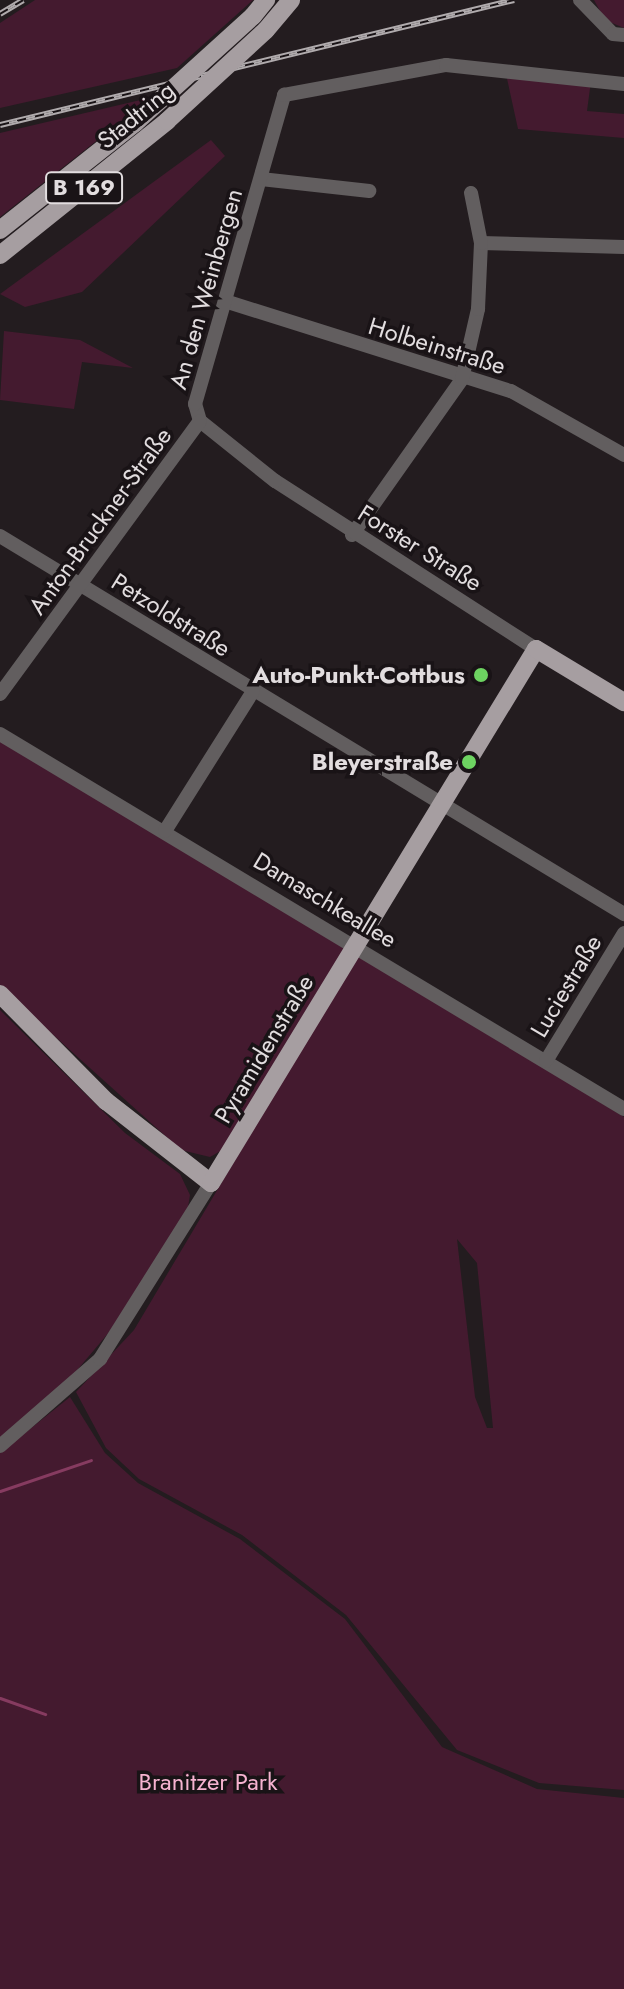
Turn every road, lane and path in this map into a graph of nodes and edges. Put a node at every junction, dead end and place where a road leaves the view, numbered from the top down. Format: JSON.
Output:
{"nodes":[{"id":1,"x":266,"y":0,"type":"edge"},
{"id":2,"x":291,"y":0,"type":"edge"},
{"id":3,"x":580,"y":0,"type":"edge"},
{"id":4,"x":260,"y":23,"type":"junction"},
{"id":5,"x":624,"y":35,"type":"edge"},
{"id":6,"x":624,"y":84,"type":"edge"},
{"id":7,"x":261,"y":179,"type":"junction"},
{"id":8,"x":369,"y":191,"type":"dead end"},
{"id":9,"x":471,"y":193,"type":"dead end"},
{"id":10,"x":0,"y":230,"type":"edge"},
{"id":11,"x":481,"y":243,"type":"junction"},
{"id":12,"x":624,"y":247,"type":"edge"},
{"id":13,"x":0,"y":255,"type":"edge"},
{"id":14,"x":228,"y":302,"type":"junction"},
{"id":15,"x":462,"y":379,"type":"junction"},
{"id":16,"x":198,"y":416,"type":"junction"},
{"id":17,"x":624,"y":455,"type":"edge"},
{"id":18,"x":352,"y":535,"type":"junction"},
{"id":19,"x":0,"y":536,"type":"edge"},
{"id":20,"x":80,"y":585,"type":"junction"},
{"id":21,"x":536,"y":649,"type":"junction"},
{"id":22,"x":253,"y":691,"type":"junction"},
{"id":23,"x":0,"y":694,"type":"edge"},
{"id":24,"x":624,"y":702,"type":"edge"},
{"id":25,"x":0,"y":734,"type":"edge"},
{"id":26,"x":443,"y":804,"type":"junction"},
{"id":27,"x":165,"y":831,"type":"junction"},
{"id":28,"x":624,"y":914,"type":"edge"},
{"id":29,"x":624,"y":933,"type":"edge"},
{"id":30,"x":357,"y":944,"type":"junction"},
{"id":31,"x":0,"y":994,"type":"edge"},
{"id":32,"x":546,"y":1061,"type":"junction"},
{"id":33,"x":624,"y":1109,"type":"edge"},
{"id":34,"x":211,"y":1183,"type":"junction"},
{"id":35,"x":0,"y":1446,"type":"edge"}],
"edges":[{"from":1,"to":4,"type":"main road","name":"Stadtring","number":"B 169"},
{"from":2,"to":4,"type":"main road","name":"Stadtring","number":"B 169"},
{"from":3,"to":5,"type":"street"},
{"from":4,"to":10,"type":"main road","name":"Stadtring","number":"B 169","bridge":true},
{"from":4,"to":13,"type":"main road","name":"Stadtring","number":"B 169","bridge":true},
{"from":6,"to":7,"type":"street","name":"An den Weinbergen"},
{"from":7,"to":8,"type":"street","name":"An den Weinbergen"},
{"from":7,"to":14,"type":"street","name":"An den Weinbergen"},
{"from":9,"to":11,"type":"street"},
{"from":11,"to":12,"type":"street"},
{"from":11,"to":15,"type":"street"},
{"from":14,"to":15,"type":"street","name":"Holbeinstraße"},
{"from":14,"to":16,"type":"street","name":"An den Weinbergen"},
{"from":15,"to":17,"type":"street","name":"Holbeinstraße"},
{"from":15,"to":18,"type":"street"},
{"from":16,"to":18,"type":"street","name":"Forster Straße"},
{"from":16,"to":20,"type":"street","name":"Anton-Bruckner-Straße"},
{"from":18,"to":21,"type":"street","name":"Forster Straße"},
{"from":19,"to":20,"type":"street","name":"Petzoldstraße"},
{"from":20,"to":22,"type":"street","name":"Petzoldstraße"},
{"from":20,"to":23,"type":"street","name":"Anton-Bruckner-Straße"},
{"from":21,"to":24,"type":"main road","name":"Forster Straße"},
{"from":21,"to":26,"type":"main road","name":"Pyramidenstraße"},
{"from":22,"to":26,"type":"street","name":"Petzoldstraße"},
{"from":22,"to":27,"type":"street"},
{"from":25,"to":27,"type":"street","name":"Damaschkeallee"},
{"from":26,"to":28,"type":"street"},
{"from":26,"to":30,"type":"main road","name":"Pyramidenstraße"},
{"from":27,"to":30,"type":"street","name":"Damaschkeallee"},
{"from":29,"to":32,"type":"street","name":"Luciestraße"},
{"from":30,"to":32,"type":"street","name":"Damaschkeallee"},
{"from":30,"to":34,"type":"main road","name":"Pyramidenstraße"},
{"from":31,"to":34,"type":"main road"},
{"from":32,"to":33,"type":"street","name":"Damaschkeallee"},
{"from":34,"to":35,"type":"street","name":"Pyramidenstraße"}]}
